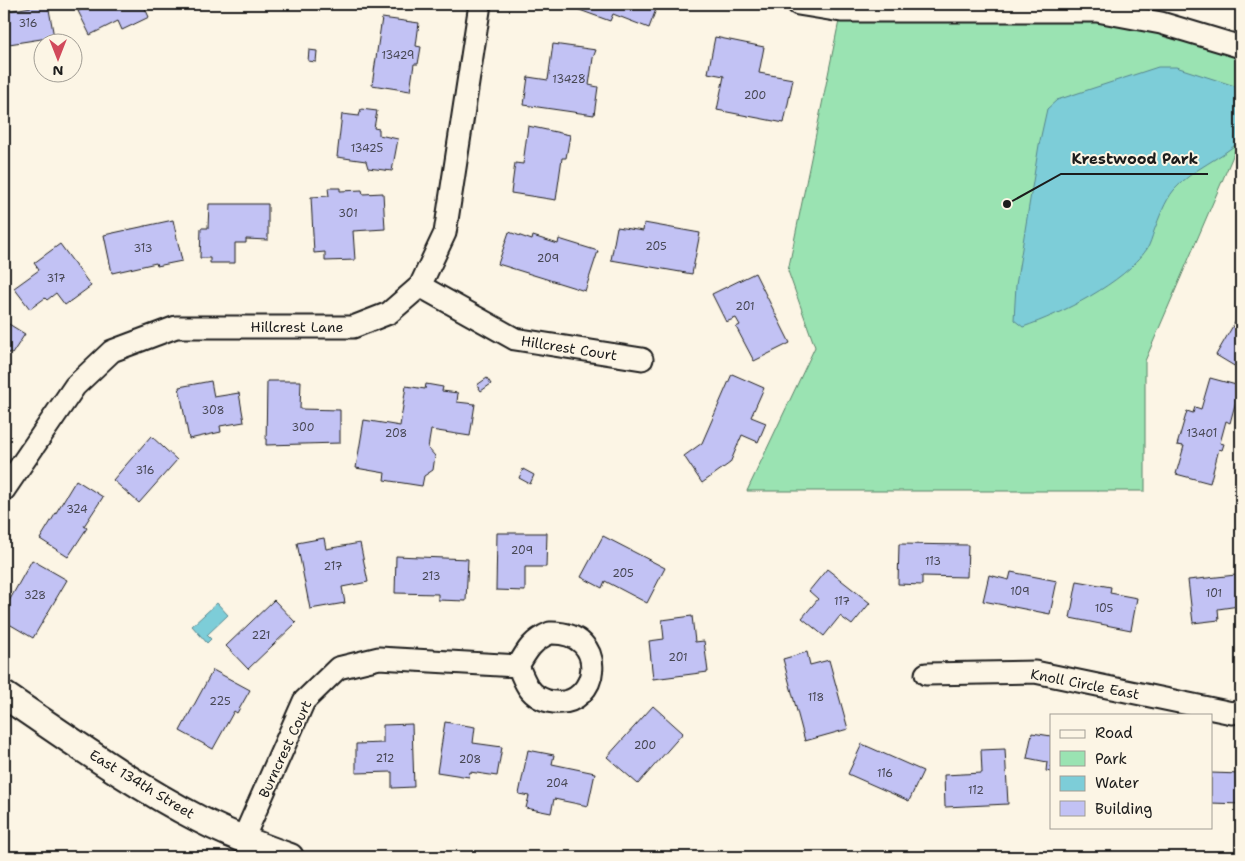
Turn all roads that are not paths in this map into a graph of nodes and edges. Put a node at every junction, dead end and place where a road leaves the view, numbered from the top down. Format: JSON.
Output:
{"nodes":[{"id":1,"x":480,"y":4,"type":"edge"},
{"id":2,"x":798,"y":4,"type":"edge"},
{"id":3,"x":1241,"y":47,"type":"edge"},
{"id":4,"x":420,"y":286,"type":"junction"},
{"id":5,"x":642,"y":359,"type":"dead end"},
{"id":6,"x":4,"y":490,"type":"edge"},
{"id":7,"x":518,"y":666,"type":"dead end"},
{"id":8,"x":926,"y":674,"type":"dead end"},
{"id":9,"x":4,"y":695,"type":"edge"},
{"id":10,"x":1241,"y":711,"type":"edge"},
{"id":11,"x":243,"y":840,"type":"junction"},
{"id":12,"x":290,"y":857,"type":"edge"}],
"edges":[{"from":1,"to":4,"type":"street","name":"Hillcrest Lane"},
{"from":2,"to":3,"type":"street"},
{"from":4,"to":5,"type":"street","name":"Hillcrest Court"},
{"from":4,"to":6,"type":"street","name":"Hillcrest Lane"},
{"from":7,"to":11,"type":"street","name":"Burncrest Court"},
{"from":8,"to":10,"type":"street","name":"Knoll Circle East"},
{"from":9,"to":11,"type":"street","name":"East 134th Street"},
{"from":11,"to":12,"type":"street","name":"East 134th Street"}]}
